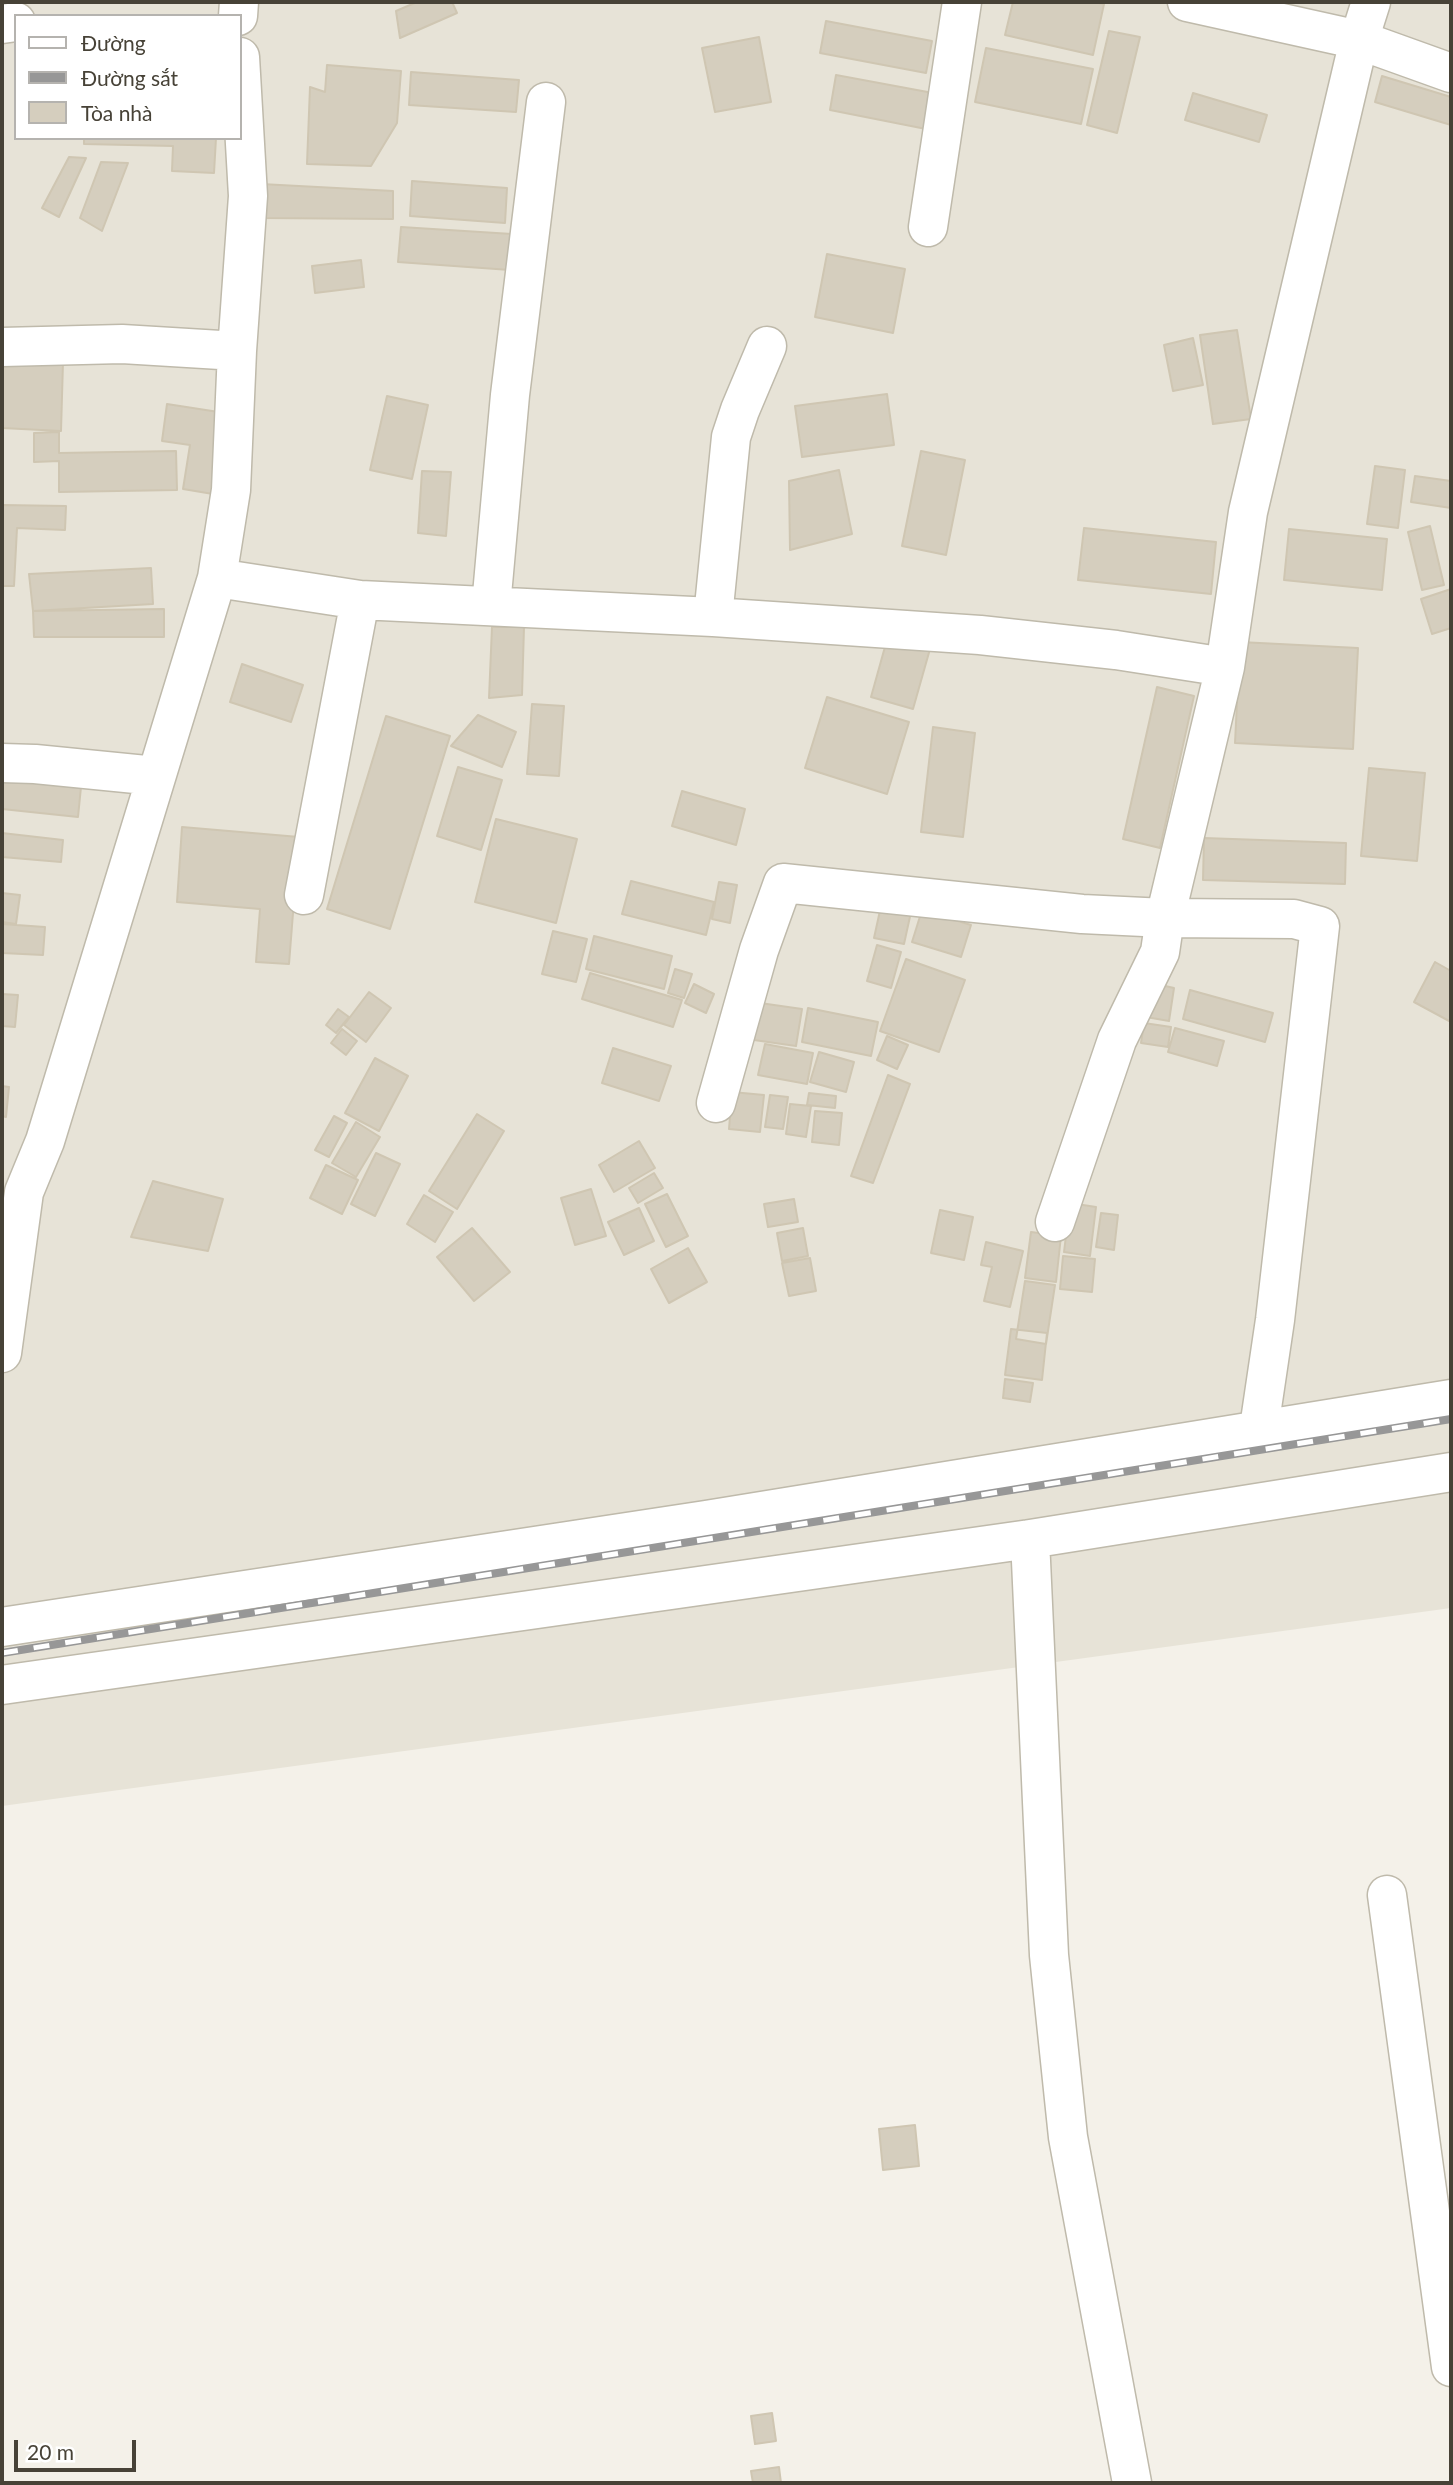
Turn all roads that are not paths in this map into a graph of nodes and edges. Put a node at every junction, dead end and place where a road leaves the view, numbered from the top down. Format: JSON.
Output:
{"nodes":[{"id":1,"x":962,"y":2,"type":"edge"},
{"id":2,"x":1187,"y":2,"type":"edge"},
{"id":3,"x":1371,"y":2,"type":"edge"},
{"id":4,"x":1359,"y":40,"type":"junction"},
{"id":5,"x":1451,"y":73,"type":"edge"},
{"id":6,"x":242,"y":92,"type":"edge"},
{"id":7,"x":546,"y":103,"type":"dead end"},
{"id":8,"x":928,"y":227,"type":"dead end"},
{"id":9,"x":768,"y":345,"type":"dead end"},
{"id":10,"x":2,"y":348,"type":"edge"},
{"id":11,"x":237,"y":351,"type":"junction"},
{"id":12,"x":217,"y":578,"type":"junction"},
{"id":13,"x":360,"y":600,"type":"junction"},
{"id":14,"x":491,"y":606,"type":"junction"},
{"id":15,"x":713,"y":617,"type":"junction"},
{"id":16,"x":1225,"y":667,"type":"junction"},
{"id":17,"x":2,"y":763,"type":"edge"},
{"id":18,"x":156,"y":776,"type":"junction"},
{"id":19,"x":304,"y":895,"type":"dead end"},
{"id":20,"x":1165,"y":918,"type":"junction"},
{"id":21,"x":716,"y":1103,"type":"dead end"},
{"id":22,"x":13,"y":1190,"type":"edge"},
{"id":23,"x":1055,"y":1222,"type":"dead end"},
{"id":24,"x":2,"y":1353,"type":"edge"},
{"id":25,"x":1451,"y":1399,"type":"edge"},
{"id":26,"x":1259,"y":1428,"type":"junction"},
{"id":27,"x":1451,"y":1472,"type":"edge"},
{"id":28,"x":1030,"y":1539,"type":"junction"},
{"id":29,"x":2,"y":1627,"type":"edge"},
{"id":30,"x":2,"y":1685,"type":"edge"},
{"id":31,"x":1387,"y":1895,"type":"dead end"},
{"id":32,"x":1451,"y":2367,"type":"edge"},
{"id":33,"x":1132,"y":2483,"type":"edge"}],
"edges":[{"from":1,"to":8,"type":"street"},
{"from":2,"to":4,"type":"street"},
{"from":3,"to":4,"type":"street"},
{"from":4,"to":5,"type":"street"},
{"from":4,"to":16,"type":"street"},
{"from":6,"to":11,"type":"street"},
{"from":7,"to":14,"type":"street"},
{"from":9,"to":15,"type":"street"},
{"from":10,"to":11,"type":"street"},
{"from":11,"to":12,"type":"street"},
{"from":12,"to":13,"type":"street"},
{"from":12,"to":18,"type":"street"},
{"from":13,"to":14,"type":"street"},
{"from":13,"to":19,"type":"street"},
{"from":14,"to":15,"type":"street"},
{"from":15,"to":16,"type":"street"},
{"from":16,"to":20,"type":"street"},
{"from":17,"to":18,"type":"street"},
{"from":18,"to":22,"type":"street"},
{"from":20,"to":21,"type":"street"},
{"from":20,"to":23,"type":"street"},
{"from":20,"to":26,"type":"street"},
{"from":22,"to":24,"type":"street"},
{"from":25,"to":26,"type":"street"},
{"from":26,"to":29,"type":"street"},
{"from":27,"to":28,"type":"street"},
{"from":28,"to":30,"type":"street"},
{"from":28,"to":33,"type":"street"},
{"from":31,"to":32,"type":"street"}]}
